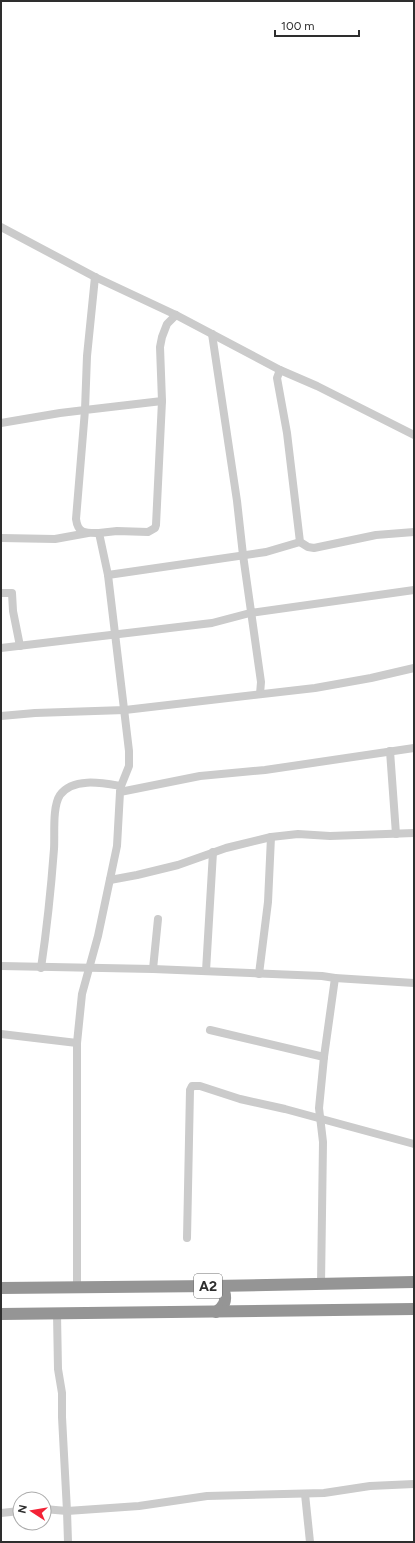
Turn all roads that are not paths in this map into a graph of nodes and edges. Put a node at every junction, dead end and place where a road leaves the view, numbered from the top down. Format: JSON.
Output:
{"nodes":[{"id":1,"x":1,"y":227,"type":"edge"},
{"id":2,"x":95,"y":277,"type":"junction"},
{"id":3,"x":176,"y":316,"type":"junction"},
{"id":4,"x":212,"y":334,"type":"junction"},
{"id":5,"x":280,"y":370,"type":"junction"},
{"id":6,"x":162,"y":401,"type":"junction"},
{"id":7,"x":85,"y":410,"type":"junction"},
{"id":8,"x":1,"y":423,"type":"edge"},
{"id":9,"x":414,"y":435,"type":"edge"},
{"id":10,"x":414,"y":532,"type":"edge"},
{"id":11,"x":89,"y":533,"type":"junction"},
{"id":12,"x":99,"y":533,"type":"junction"},
{"id":13,"x":1,"y":538,"type":"edge"},
{"id":14,"x":300,"y":542,"type":"junction"},
{"id":15,"x":243,"y":556,"type":"junction"},
{"id":16,"x":108,"y":575,"type":"junction"},
{"id":17,"x":414,"y":590,"type":"edge"},
{"id":18,"x":1,"y":593,"type":"edge"},
{"id":19,"x":250,"y":613,"type":"junction"},
{"id":20,"x":116,"y":634,"type":"junction"},
{"id":21,"x":20,"y":646,"type":"junction"},
{"id":22,"x":1,"y":648,"type":"edge"},
{"id":23,"x":414,"y":668,"type":"edge"},
{"id":24,"x":260,"y":694,"type":"junction"},
{"id":25,"x":125,"y":710,"type":"junction"},
{"id":26,"x":1,"y":716,"type":"edge"},
{"id":27,"x":414,"y":748,"type":"edge"},
{"id":28,"x":390,"y":751,"type":"junction"},
{"id":29,"x":120,"y":789,"type":"junction"},
{"id":30,"x":414,"y":833,"type":"edge"},
{"id":31,"x":396,"y":834,"type":"junction"},
{"id":32,"x":272,"y":838,"type":"junction"},
{"id":33,"x":213,"y":852,"type":"junction"},
{"id":34,"x":110,"y":880,"type":"junction"},
{"id":35,"x":158,"y":919,"type":"dead end"},
{"id":36,"x":1,"y":966,"type":"edge"},
{"id":37,"x":42,"y":968,"type":"junction"},
{"id":38,"x":88,"y":969,"type":"junction"},
{"id":39,"x":153,"y":969,"type":"junction"},
{"id":40,"x":206,"y":971,"type":"junction"},
{"id":41,"x":259,"y":974,"type":"junction"},
{"id":42,"x":335,"y":978,"type":"junction"},
{"id":43,"x":414,"y":983,"type":"edge"},
{"id":44,"x":210,"y":1030,"type":"dead end"},
{"id":45,"x":1,"y":1034,"type":"edge"},
{"id":46,"x":77,"y":1043,"type":"junction"},
{"id":47,"x":324,"y":1057,"type":"junction"},
{"id":48,"x":320,"y":1120,"type":"junction"},
{"id":49,"x":414,"y":1144,"type":"edge"},
{"id":50,"x":187,"y":1238,"type":"dead end"},
{"id":51,"x":414,"y":1282,"type":"edge"},
{"id":52,"x":321,"y":1284,"type":"junction"},
{"id":53,"x":214,"y":1286,"type":"junction"},
{"id":54,"x":1,"y":1288,"type":"edge"},
{"id":55,"x":77,"y":1288,"type":"junction"},
{"id":56,"x":414,"y":1309,"type":"edge"},
{"id":57,"x":216,"y":1312,"type":"junction"},
{"id":58,"x":1,"y":1314,"type":"edge"},
{"id":59,"x":57,"y":1314,"type":"junction"},
{"id":60,"x":414,"y":1484,"type":"edge"},
{"id":61,"x":305,"y":1494,"type":"junction"},
{"id":62,"x":52,"y":1510,"type":"edge"},
{"id":63,"x":67,"y":1511,"type":"junction"},
{"id":64,"x":12,"y":1512,"type":"edge"},
{"id":65,"x":1,"y":1513,"type":"edge"},
{"id":66,"x":68,"y":1542,"type":"edge"},
{"id":67,"x":310,"y":1542,"type":"edge"}],
"edges":[{"from":1,"to":2,"type":"street"},
{"from":2,"to":3,"type":"street"},
{"from":2,"to":7,"type":"street"},
{"from":3,"to":4,"type":"street"},
{"from":3,"to":6,"type":"street"},
{"from":4,"to":5,"type":"street"},
{"from":4,"to":15,"type":"street"},
{"from":5,"to":9,"type":"street"},
{"from":5,"to":14,"type":"street"},
{"from":6,"to":7,"type":"street"},
{"from":6,"to":12,"type":"street"},
{"from":7,"to":8,"type":"street"},
{"from":7,"to":11,"type":"street"},
{"from":10,"to":14,"type":"street"},
{"from":11,"to":12,"type":"street"},
{"from":11,"to":13,"type":"street"},
{"from":12,"to":16,"type":"street"},
{"from":14,"to":15,"type":"street"},
{"from":15,"to":16,"type":"street"},
{"from":15,"to":19,"type":"street"},
{"from":16,"to":20,"type":"street"},
{"from":17,"to":19,"type":"street"},
{"from":18,"to":21,"type":"street"},
{"from":19,"to":20,"type":"street"},
{"from":19,"to":24,"type":"street"},
{"from":20,"to":21,"type":"street"},
{"from":20,"to":25,"type":"street"},
{"from":21,"to":22,"type":"street"},
{"from":23,"to":24,"type":"street"},
{"from":24,"to":25,"type":"street"},
{"from":25,"to":26,"type":"street"},
{"from":25,"to":29,"type":"street"},
{"from":27,"to":28,"type":"street"},
{"from":28,"to":29,"type":"street"},
{"from":28,"to":31,"type":"street"},
{"from":29,"to":34,"type":"street"},
{"from":29,"to":37,"type":"street"},
{"from":30,"to":31,"type":"street"},
{"from":31,"to":32,"type":"street"},
{"from":32,"to":33,"type":"street"},
{"from":32,"to":41,"type":"street"},
{"from":33,"to":34,"type":"street"},
{"from":33,"to":40,"type":"street"},
{"from":34,"to":38,"type":"street"},
{"from":35,"to":39,"type":"street"},
{"from":36,"to":37,"type":"street"},
{"from":37,"to":38,"type":"street"},
{"from":38,"to":39,"type":"street"},
{"from":38,"to":46,"type":"street"},
{"from":39,"to":40,"type":"street"},
{"from":40,"to":41,"type":"street"},
{"from":41,"to":42,"type":"street"},
{"from":42,"to":43,"type":"street"},
{"from":42,"to":47,"type":"street"},
{"from":44,"to":47,"type":"street"},
{"from":45,"to":46,"type":"street"},
{"from":46,"to":55,"type":"street"},
{"from":47,"to":48,"type":"street"},
{"from":48,"to":49,"type":"street"},
{"from":48,"to":50,"type":"street"},
{"from":48,"to":52,"type":"street"},
{"from":51,"to":52,"type":"highway","number":"A2"},
{"from":52,"to":53,"type":"highway","number":"A2"},
{"from":53,"to":55,"type":"highway","number":"A2"},
{"from":53,"to":57,"type":"highway"},
{"from":54,"to":55,"type":"highway","number":"A2"},
{"from":56,"to":57,"type":"highway","number":"A2"},
{"from":57,"to":59,"type":"highway","number":"A2"},
{"from":58,"to":59,"type":"highway","number":"A2"},
{"from":59,"to":63,"type":"street"},
{"from":60,"to":61,"type":"street"},
{"from":61,"to":63,"type":"street"},
{"from":61,"to":67,"type":"street"},
{"from":62,"to":63,"type":"street"},
{"from":63,"to":66,"type":"street"},
{"from":64,"to":65,"type":"street"}]}
